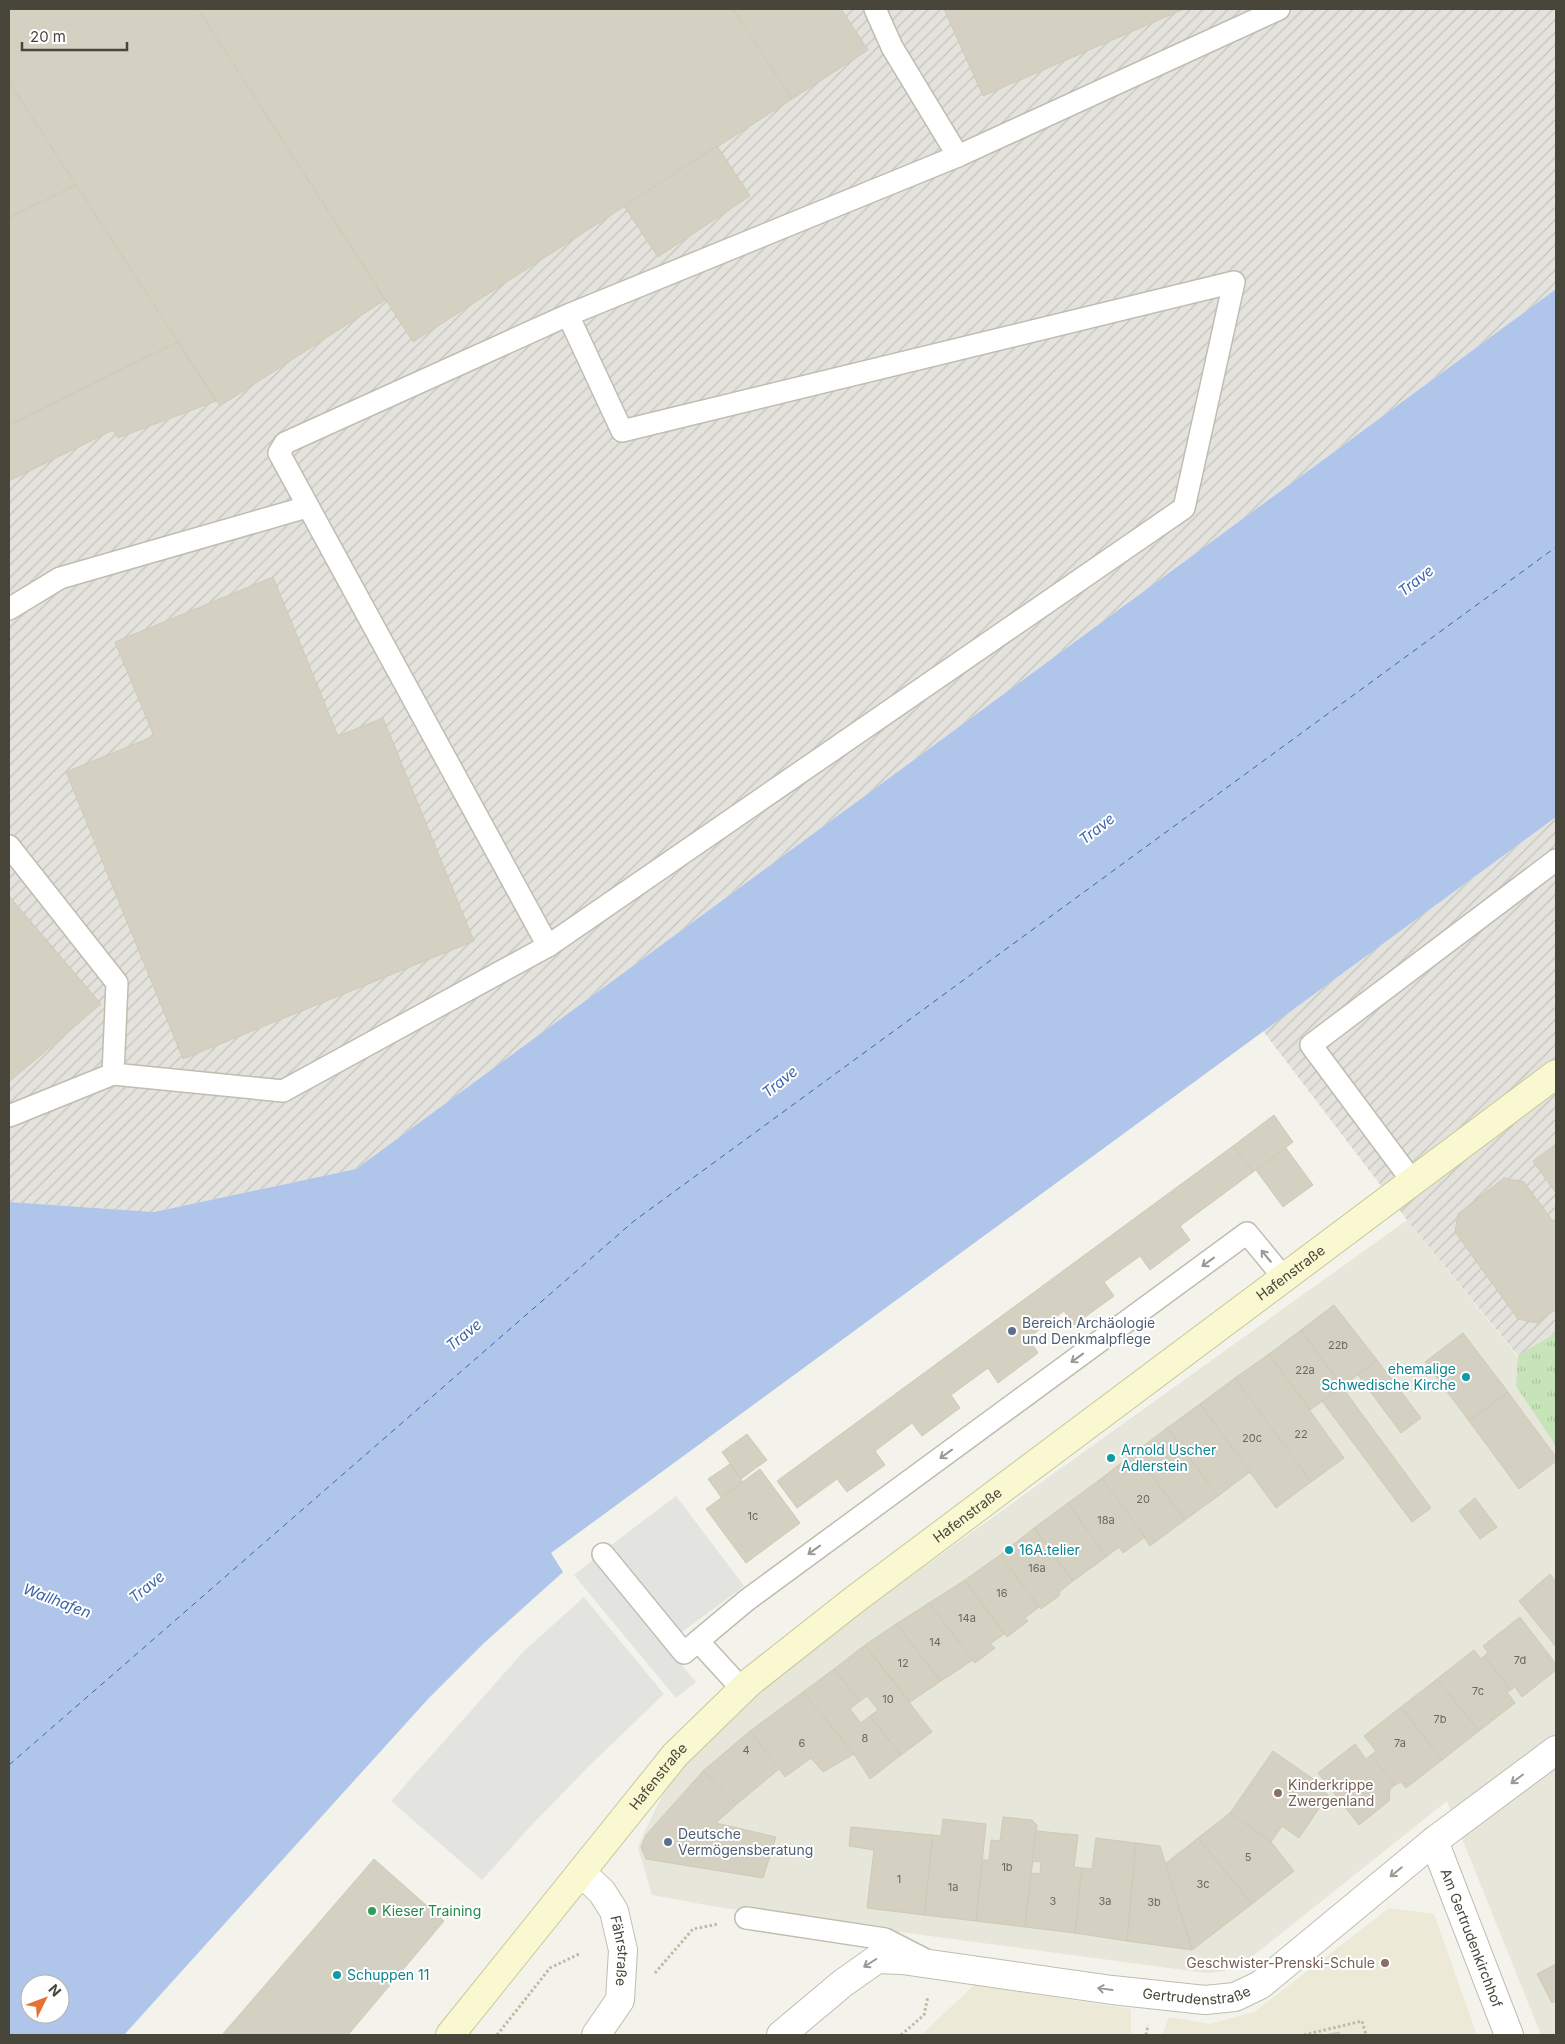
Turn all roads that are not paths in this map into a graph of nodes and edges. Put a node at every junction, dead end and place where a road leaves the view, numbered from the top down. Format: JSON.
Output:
{"nodes":[{"id":1,"x":875,"y":9,"type":"edge"},
{"id":2,"x":1279,"y":9,"type":"edge"},
{"id":3,"x":958,"y":156,"type":"junction"},
{"id":4,"x":568,"y":315,"type":"junction"},
{"id":5,"x":307,"y":507,"type":"junction"},
{"id":6,"x":9,"y":609,"type":"edge"},
{"id":7,"x":9,"y":846,"type":"edge"},
{"id":8,"x":1556,"y":860,"type":"edge"},
{"id":9,"x":548,"y":946,"type":"junction"},
{"id":10,"x":113,"y":1074,"type":"junction"},
{"id":11,"x":1556,"y":1074,"type":"edge"},
{"id":12,"x":9,"y":1116,"type":"edge"},
{"id":13,"x":1413,"y":1182,"type":"junction"},
{"id":14,"x":1284,"y":1278,"type":"junction"},
{"id":15,"x":603,"y":1554,"type":"dead end"},
{"id":16,"x":698,"y":1641,"type":"junction"},
{"id":17,"x":742,"y":1689,"type":"junction"},
{"id":18,"x":1556,"y":1750,"type":"edge"},
{"id":19,"x":1434,"y":1841,"type":"junction"},
{"id":20,"x":581,"y":1872,"type":"junction"},
{"id":21,"x":746,"y":1918,"type":"road end"},
{"id":22,"x":934,"y":1964,"type":"junction"},
{"id":23,"x":450,"y":2035,"type":"edge"},
{"id":24,"x":596,"y":2035,"type":"edge"},
{"id":25,"x":781,"y":2035,"type":"edge"},
{"id":26,"x":1509,"y":2035,"type":"edge"}],
"edges":[{"from":1,"to":3,"type":"lane"},
{"from":2,"to":3,"type":"lane"},
{"from":3,"to":4,"type":"lane"},
{"from":4,"to":5,"type":"lane"},
{"from":4,"to":9,"type":"lane"},
{"from":5,"to":6,"type":"lane"},
{"from":5,"to":9,"type":"lane"},
{"from":7,"to":10,"type":"lane"},
{"from":8,"to":13,"type":"lane"},
{"from":9,"to":10,"type":"lane"},
{"from":10,"to":12,"type":"lane"},
{"from":11,"to":13,"type":"main road","name":"Hafenstraße"},
{"from":13,"to":14,"type":"main road","name":"Hafenstraße"},
{"from":14,"to":16,"type":"lane","one_way":true},
{"from":14,"to":17,"type":"main road","name":"Hafenstraße"},
{"from":15,"to":16,"type":"lane"},
{"from":16,"to":17,"type":"lane"},
{"from":17,"to":20,"type":"main road","name":"Hafenstraße"},
{"from":18,"to":19,"type":"street","name":"Gertrudenstraße","one_way":true},
{"from":19,"to":22,"type":"street","name":"Gertrudenstraße","one_way":true},
{"from":19,"to":26,"type":"street","name":"Am Gertrudenkirchhof"},
{"from":20,"to":23,"type":"main road","name":"Hafenstraße"},
{"from":20,"to":24,"type":"street","name":"Fährstraße"},
{"from":21,"to":22,"type":"lane"},
{"from":22,"to":25,"type":"street","name":"Gertrudenstraße","one_way":true}]}
